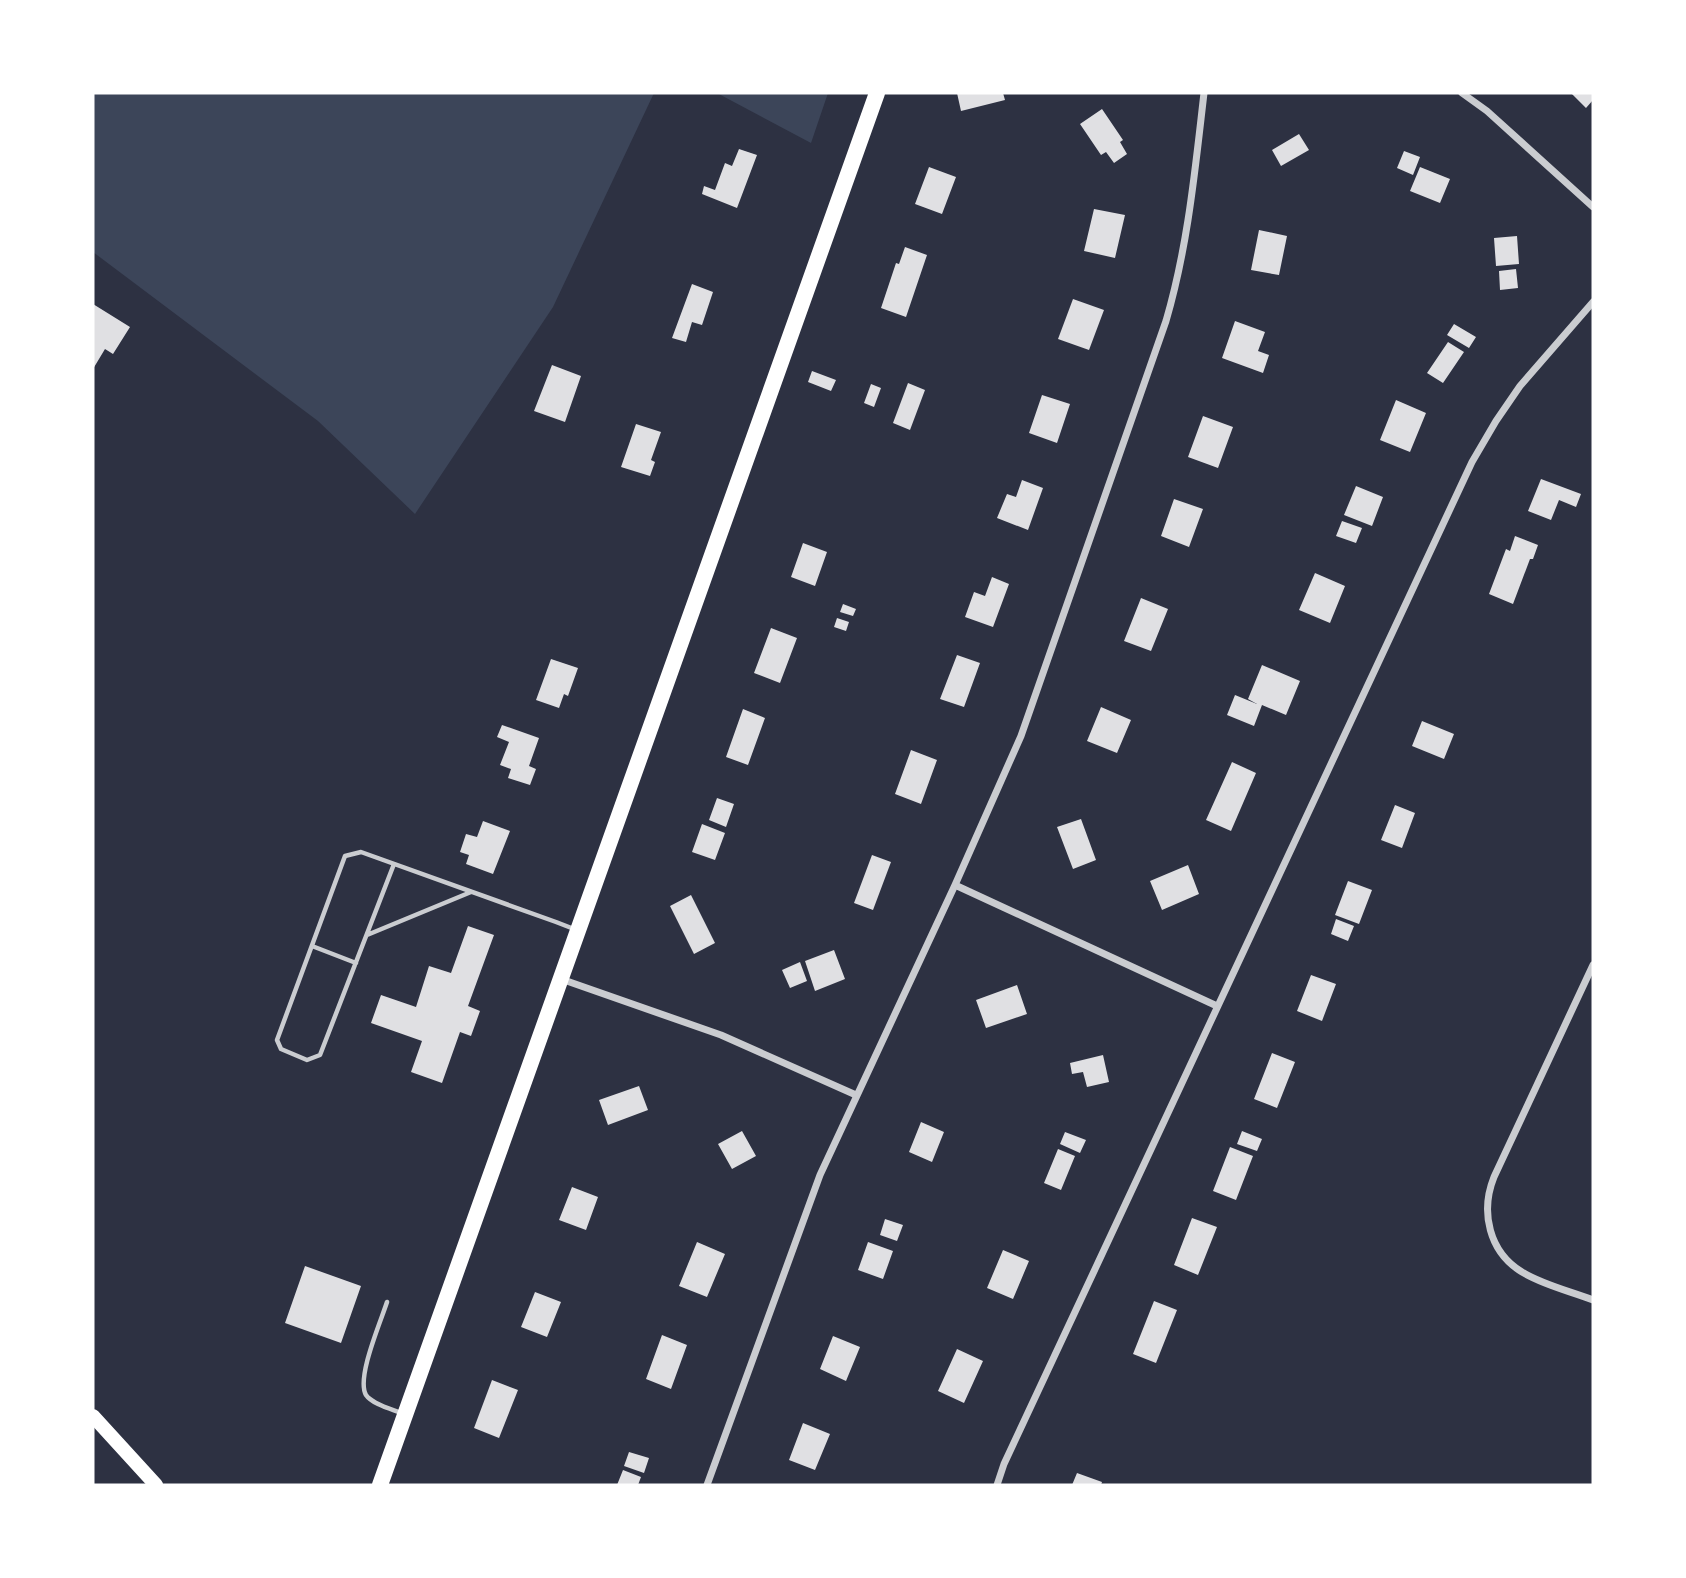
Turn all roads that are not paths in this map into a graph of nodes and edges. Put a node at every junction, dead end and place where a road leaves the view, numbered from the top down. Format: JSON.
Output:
{"nodes":[{"id":1,"x":877,"y":93,"type":"edge"},
{"id":2,"x":1204,"y":93,"type":"edge"},
{"id":3,"x":1462,"y":93,"type":"edge"},
{"id":4,"x":1593,"y":207,"type":"edge"},
{"id":5,"x":1593,"y":302,"type":"edge"},
{"id":6,"x":394,"y":864,"type":"junction"},
{"id":7,"x":955,"y":885,"type":"junction"},
{"id":8,"x":471,"y":892,"type":"junction"},
{"id":9,"x":578,"y":930,"type":"junction"},
{"id":10,"x":366,"y":936,"type":"junction"},
{"id":11,"x":312,"y":946,"type":"junction"},
{"id":12,"x":356,"y":962,"type":"junction"},
{"id":13,"x":1593,"y":965,"type":"edge"},
{"id":14,"x":561,"y":979,"type":"junction"},
{"id":15,"x":1217,"y":1006,"type":"junction"},
{"id":16,"x":856,"y":1095,"type":"junction"},
{"id":17,"x":1593,"y":1300,"type":"edge"},
{"id":18,"x":387,"y":1302,"type":"dead end"},
{"id":19,"x":405,"y":1415,"type":"junction"},
{"id":20,"x":94,"y":1420,"type":"edge"},
{"id":21,"x":156,"y":1485,"type":"edge"},
{"id":22,"x":380,"y":1485,"type":"edge"},
{"id":23,"x":707,"y":1485,"type":"edge"},
{"id":24,"x":997,"y":1485,"type":"edge"}],
"edges":[{"from":1,"to":9,"type":"main road"},
{"from":2,"to":7,"type":"street"},
{"from":3,"to":4,"type":"street"},
{"from":5,"to":15,"type":"street"},
{"from":6,"to":8,"type":"lane"},
{"from":6,"to":10,"type":"lane"},
{"from":6,"to":11,"type":"lane"},
{"from":7,"to":15,"type":"street"},
{"from":7,"to":16,"type":"street"},
{"from":8,"to":9,"type":"lane"},
{"from":8,"to":10,"type":"lane"},
{"from":9,"to":14,"type":"main road"},
{"from":10,"to":12,"type":"lane"},
{"from":11,"to":12,"type":"lane"},
{"from":11,"to":12,"type":"lane"},
{"from":13,"to":17,"type":"street"},
{"from":14,"to":16,"type":"street"},
{"from":14,"to":19,"type":"main road"},
{"from":15,"to":24,"type":"street"},
{"from":16,"to":23,"type":"street"},
{"from":18,"to":19,"type":"lane"},
{"from":19,"to":22,"type":"main road"},
{"from":20,"to":21,"type":"main road"}]}
